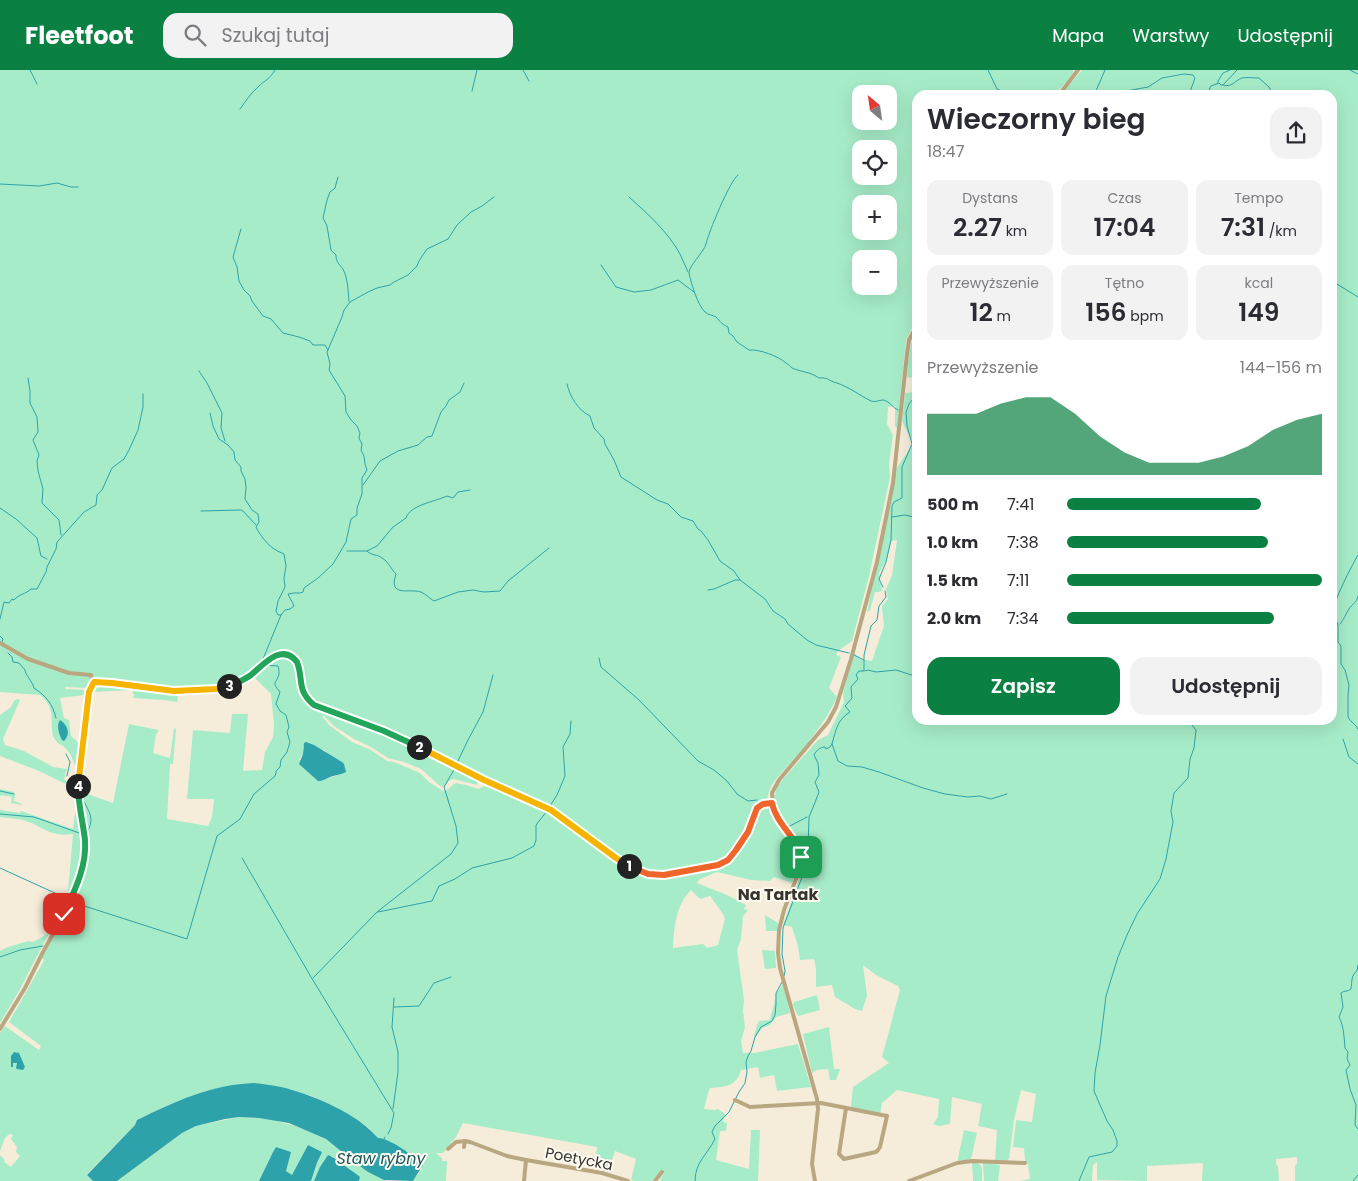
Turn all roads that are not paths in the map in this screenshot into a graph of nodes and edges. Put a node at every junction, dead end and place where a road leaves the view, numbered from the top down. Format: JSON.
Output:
{"nodes":[{"id":1,"x":1078,"y":70,"type":"edge"},
{"id":2,"x":1063,"y":90,"type":"edge"},
{"id":3,"x":912,"y":336,"type":"edge"},
{"id":4,"x":0,"y":643,"type":"edge"},
{"id":5,"x":92,"y":684,"type":"junction"},
{"id":6,"x":772,"y":803,"type":"junction"},
{"id":7,"x":0,"y":1029,"type":"edge"},
{"id":8,"x":735,"y":1100,"type":"dead end"},
{"id":9,"x":817,"y":1103,"type":"junction"},
{"id":10,"x":846,"y":1108,"type":"junction"},
{"id":11,"x":465,"y":1141,"type":"junction"},
{"id":12,"x":464,"y":1147,"type":"dead end"},
{"id":13,"x":448,"y":1149,"type":"dead end"},
{"id":14,"x":526,"y":1160,"type":"junction"},
{"id":15,"x":1025,"y":1163,"type":"dead end"},
{"id":16,"x":662,"y":1172,"type":"dead end"},
{"id":17,"x":524,"y":1181,"type":"edge"},
{"id":18,"x":628,"y":1181,"type":"edge"},
{"id":19,"x":655,"y":1181,"type":"edge"},
{"id":20,"x":815,"y":1181,"type":"edge"},
{"id":21,"x":909,"y":1181,"type":"edge"}],
"edges":[{"from":1,"to":2,"type":"street"},
{"from":3,"to":6,"type":"street"},
{"from":4,"to":5,"type":"street"},
{"from":5,"to":6,"type":"street"},
{"from":5,"to":7,"type":"street"},
{"from":6,"to":9,"type":"street"},
{"from":8,"to":9,"type":"street"},
{"from":9,"to":10,"type":"street"},
{"from":9,"to":20,"type":"street"},
{"from":10,"to":10,"type":"street"},
{"from":11,"to":12,"type":"street"},
{"from":11,"to":13,"type":"street"},
{"from":11,"to":14,"type":"street","name":"Poetycka"},
{"from":14,"to":17,"type":"street"},
{"from":14,"to":18,"type":"street","name":"Poetycka"},
{"from":15,"to":21,"type":"street"},
{"from":16,"to":19,"type":"street"}]}
